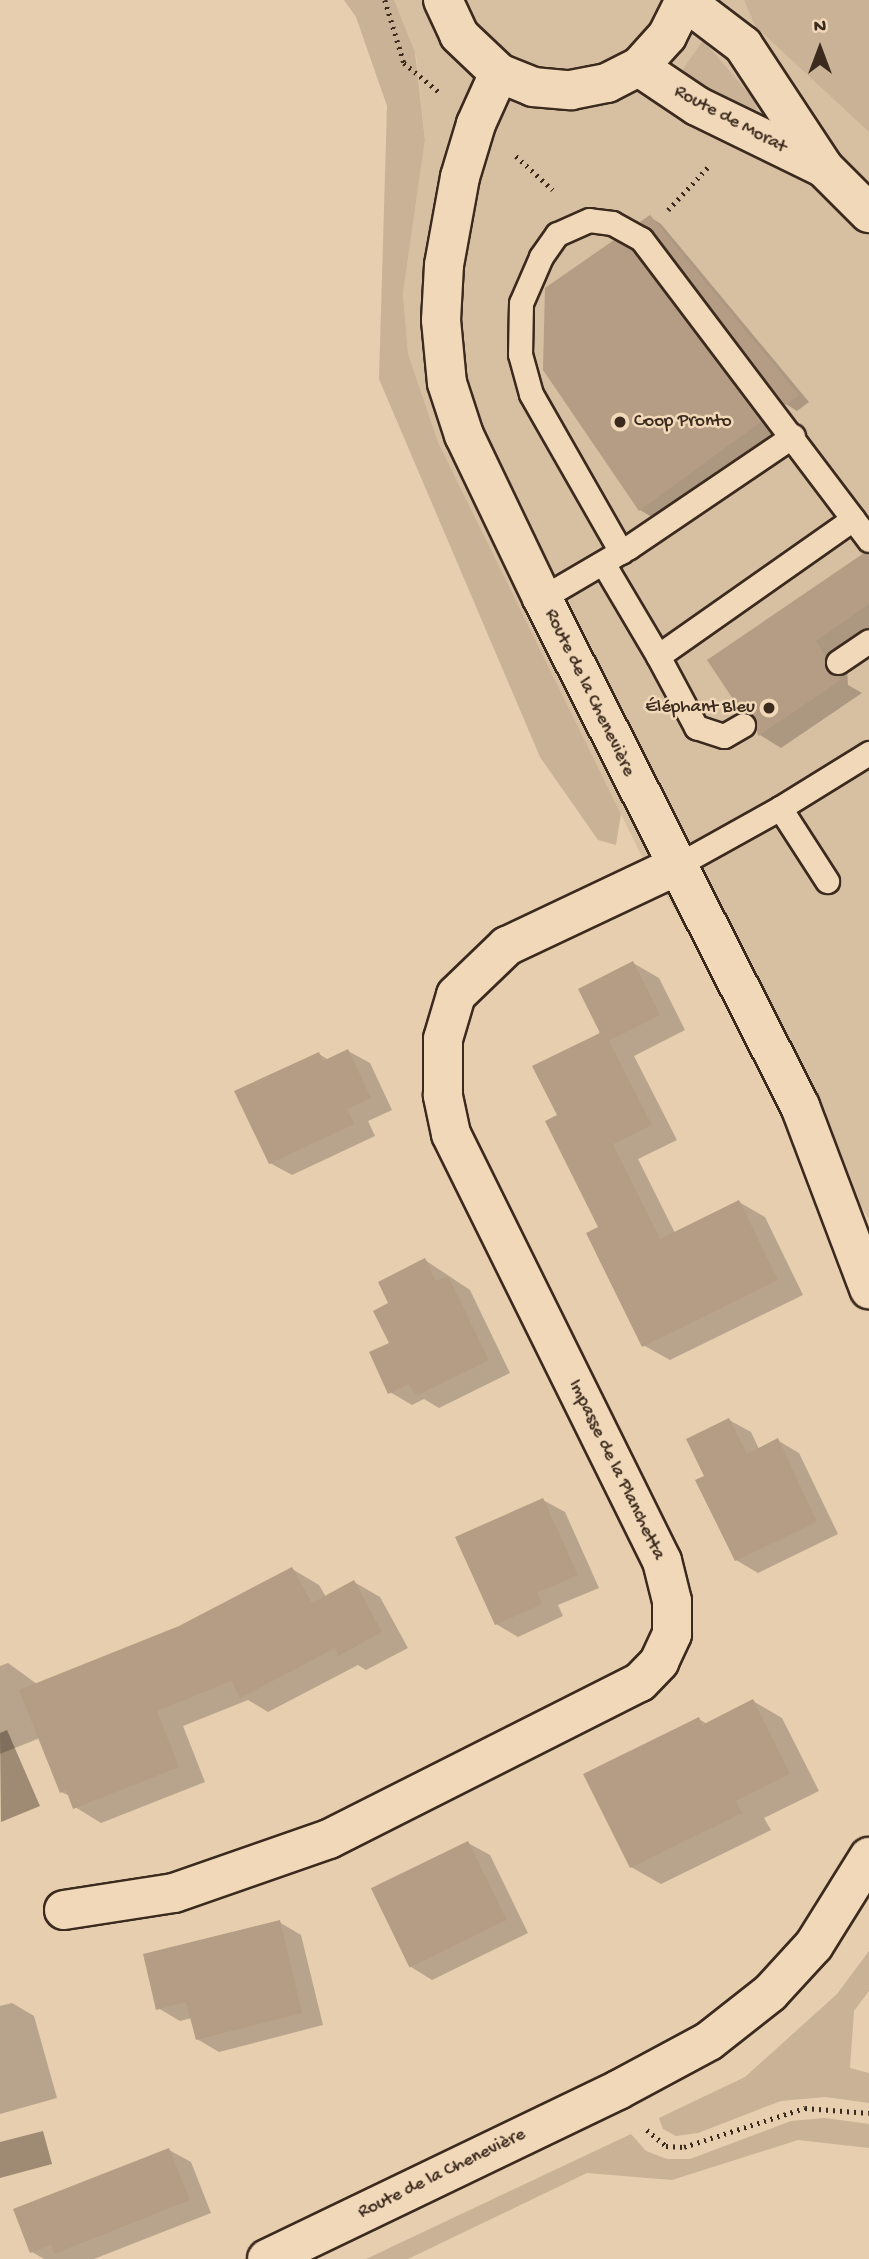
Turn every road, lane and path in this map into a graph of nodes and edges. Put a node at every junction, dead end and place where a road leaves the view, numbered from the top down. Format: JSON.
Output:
{"nodes":[{"id":1,"x":443,"y":0,"type":"edge"},
{"id":2,"x":685,"y":1,"type":"edge"},
{"id":3,"x":639,"y":67,"type":"junction"},
{"id":4,"x":499,"y":73,"type":"junction"},
{"id":5,"x":708,"y":167,"type":"dead end"},
{"id":6,"x":824,"y":168,"type":"junction"},
{"id":7,"x":869,"y":213,"type":"edge"},
{"id":8,"x":642,"y":239,"type":"junction"},
{"id":9,"x":793,"y":436,"type":"junction"},
{"id":10,"x":853,"y":519,"type":"junction"},
{"id":11,"x":869,"y":540,"type":"edge"},
{"id":12,"x":612,"y":557,"type":"junction"},
{"id":13,"x":542,"y":598,"type":"junction"},
{"id":14,"x":869,"y":641,"type":"edge"},
{"id":15,"x":658,"y":656,"type":"junction"},
{"id":16,"x":838,"y":663,"type":"dead end"},
{"id":17,"x":743,"y":725,"type":"dead end"},
{"id":18,"x":869,"y":752,"type":"edge"},
{"id":19,"x":780,"y":808,"type":"junction"},
{"id":20,"x":676,"y":866,"type":"junction"},
{"id":21,"x":827,"y":881,"type":"dead end"},
{"id":22,"x":869,"y":1289,"type":"edge"},
{"id":23,"x":869,"y":1857,"type":"edge"},
{"id":24,"x":64,"y":1910,"type":"dead end"},
{"id":25,"x":618,"y":2090,"type":"junction"},
{"id":26,"x":869,"y":2113,"type":"edge"},
{"id":27,"x":267,"y":2259,"type":"edge"}],
"edges":[{"from":1,"to":4,"type":"street","name":"Route de Morat"},
{"from":2,"to":3,"type":"street","name":"Route de Morat"},
{"from":2,"to":6,"type":"street","name":"Route de Morat"},
{"from":3,"to":4,"type":"street","name":"Route de Morat"},
{"from":3,"to":6,"type":"street","name":"Route de Morat"},
{"from":4,"to":13,"type":"street","name":"Route de la Chenevière"},
{"from":5,"to":8,"type":"path"},
{"from":6,"to":7,"type":"street","name":"Route de Morat"},
{"from":8,"to":9,"type":"lane"},
{"from":8,"to":12,"type":"lane"},
{"from":9,"to":10,"type":"lane"},
{"from":9,"to":12,"type":"lane"},
{"from":10,"to":11,"type":"lane"},
{"from":10,"to":15,"type":"lane"},
{"from":12,"to":13,"type":"lane"},
{"from":12,"to":15,"type":"lane"},
{"from":13,"to":20,"type":"street","name":"Route de la Chenevière"},
{"from":14,"to":16,"type":"lane"},
{"from":15,"to":17,"type":"lane"},
{"from":18,"to":19,"type":"lane"},
{"from":19,"to":20,"type":"lane"},
{"from":19,"to":21,"type":"lane"},
{"from":20,"to":22,"type":"street","name":"Route de la Chenevière"},
{"from":20,"to":24,"type":"street","name":"Impasse de la Planchetta"},
{"from":23,"to":25,"type":"street","name":"Route de la Chenevière"},
{"from":25,"to":26,"type":"path"},
{"from":25,"to":27,"type":"street","name":"Route de la Chenevière"}]}
